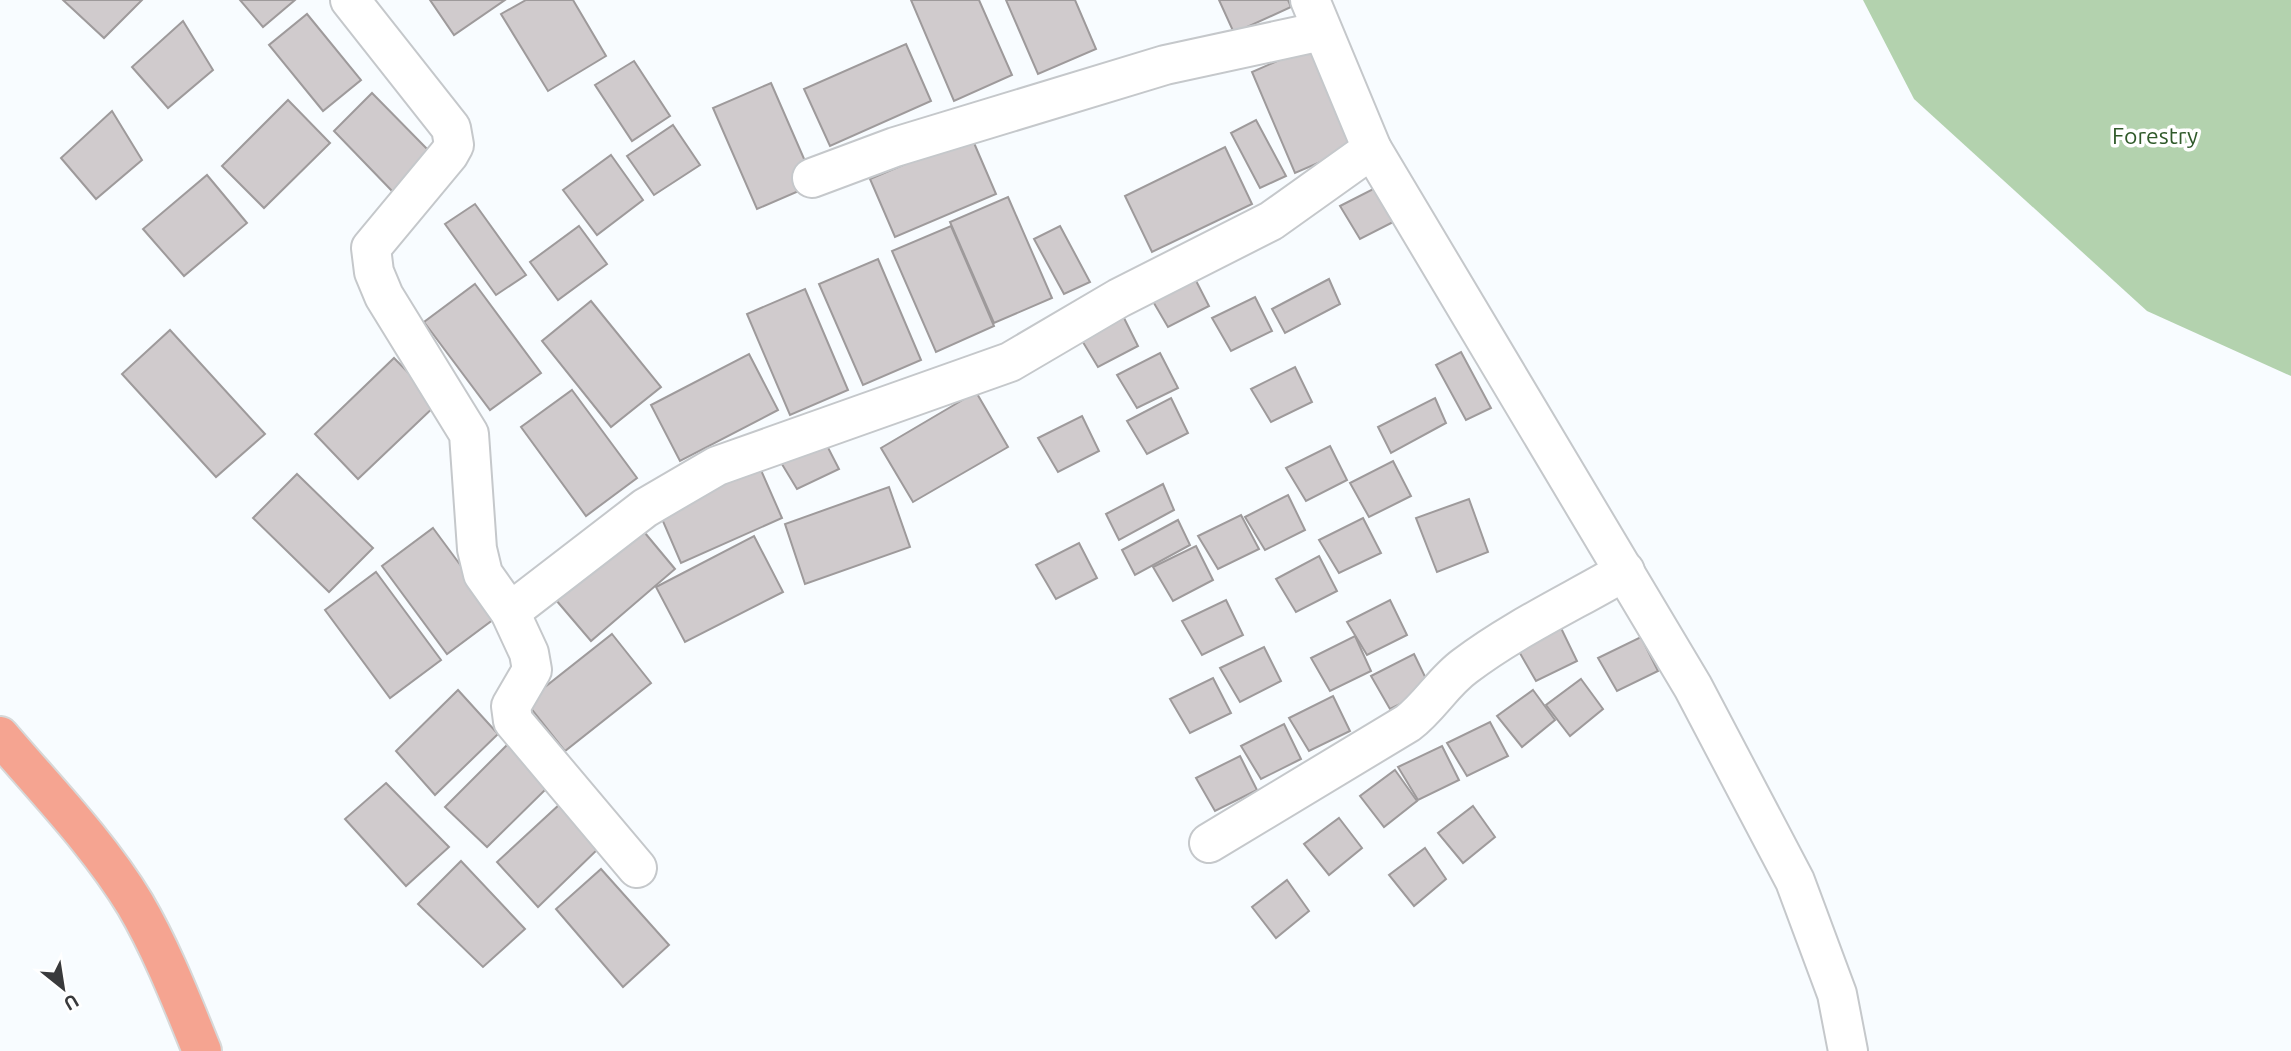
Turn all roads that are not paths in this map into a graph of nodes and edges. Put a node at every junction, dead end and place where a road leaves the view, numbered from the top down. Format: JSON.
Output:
{"nodes":[{"id":1,"x":349,"y":0,"type":"edge"},
{"id":2,"x":1316,"y":15,"type":"edge"},
{"id":3,"x":1372,"y":149,"type":"junction"},
{"id":4,"x":812,"y":178,"type":"dead end"},
{"id":5,"x":1625,"y":571,"type":"junction"},
{"id":6,"x":510,"y":612,"type":"junction"},
{"id":7,"x":0,"y":736,"type":"edge"},
{"id":8,"x":1209,"y":843,"type":"dead end"},
{"id":9,"x":637,"y":868,"type":"dead end"},
{"id":10,"x":202,"y":1051,"type":"edge"},
{"id":11,"x":1847,"y":1051,"type":"edge"}],
"edges":[{"from":1,"to":6,"type":"street"},
{"from":2,"to":3,"type":"street"},
{"from":2,"to":4,"type":"street"},
{"from":3,"to":5,"type":"street"},
{"from":3,"to":6,"type":"street"},
{"from":5,"to":8,"type":"street"},
{"from":5,"to":11,"type":"street"},
{"from":6,"to":9,"type":"street"},
{"from":7,"to":10,"type":"main road"}]}
